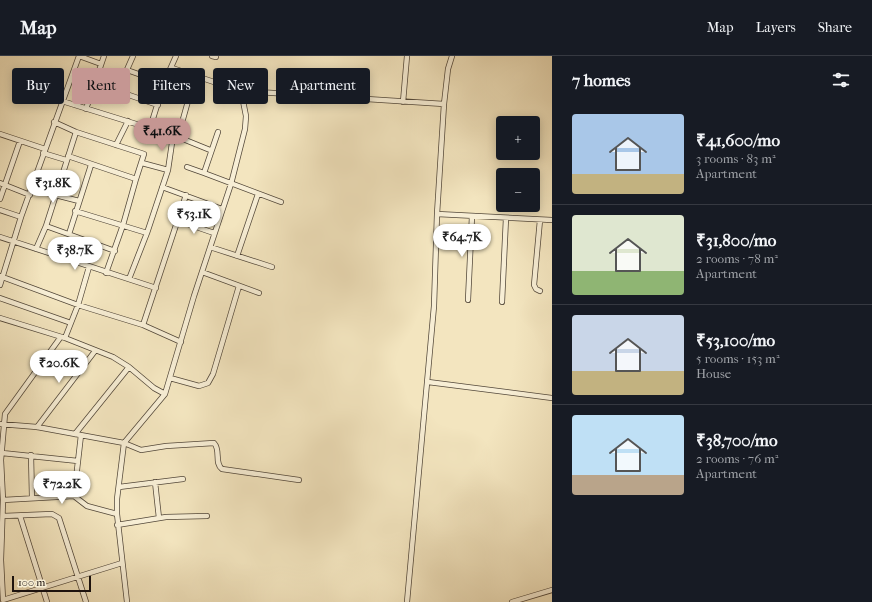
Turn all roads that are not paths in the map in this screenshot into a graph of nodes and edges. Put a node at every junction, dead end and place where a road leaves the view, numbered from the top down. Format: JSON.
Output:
{"nodes":[{"id":1,"x":79,"y":56,"type":"edge"},
{"id":2,"x":104,"y":56,"type":"edge"},
{"id":3,"x":133,"y":56,"type":"edge"},
{"id":4,"x":407,"y":56,"type":"edge"},
{"id":5,"x":452,"y":56,"type":"edge"},
{"id":6,"x":175,"y":57,"type":"edge"},
{"id":7,"x":101,"y":64,"type":"junction"},
{"id":8,"x":100,"y":68,"type":"edge"},
{"id":9,"x":128,"y":68,"type":"edge"},
{"id":10,"x":172,"y":68,"type":"edge"},
{"id":11,"x":268,"y":93,"type":"edge"},
{"id":12,"x":130,"y":94,"type":"edge"},
{"id":13,"x":64,"y":96,"type":"edge"},
{"id":14,"x":64,"y":102,"type":"edge"},
{"id":15,"x":403,"y":102,"type":"junction"},
{"id":16,"x":61,"y":104,"type":"edge"},
{"id":17,"x":88,"y":104,"type":"edge"},
{"id":18,"x":186,"y":104,"type":"edge"},
{"id":19,"x":244,"y":104,"type":"edge"},
{"id":20,"x":444,"y":104,"type":"junction"},
{"id":21,"x":158,"y":105,"type":"joint"},
{"id":22,"x":86,"y":109,"type":"junction"},
{"id":23,"x":54,"y":122,"type":"junction"},
{"id":24,"x":128,"y":122,"type":"junction"},
{"id":25,"x":150,"y":128,"type":"junction"},
{"id":26,"x":76,"y":132,"type":"junction"},
{"id":27,"x":218,"y":132,"type":"dead end"},
{"id":28,"x":0,"y":134,"type":"edge"},
{"id":29,"x":176,"y":136,"type":"junction"},
{"id":30,"x":20,"y":141,"type":"junction"},
{"id":31,"x":116,"y":145,"type":"junction"},
{"id":32,"x":210,"y":150,"type":"junction"},
{"id":33,"x":44,"y":151,"type":"junction"},
{"id":34,"x":67,"y":158,"type":"junction"},
{"id":35,"x":142,"y":162,"type":"junction"},
{"id":36,"x":91,"y":164,"type":"junction"},
{"id":37,"x":187,"y":167,"type":"dead end"},
{"id":38,"x":168,"y":170,"type":"junction"},
{"id":39,"x":204,"y":173,"type":"junction"},
{"id":40,"x":136,"y":179,"type":"junction"},
{"id":41,"x":0,"y":183,"type":"edge"},
{"id":42,"x":231,"y":184,"type":"junction"},
{"id":43,"x":6,"y":185,"type":"junction"},
{"id":44,"x":162,"y":186,"type":"junction"},
{"id":45,"x":32,"y":189,"type":"junction"},
{"id":46,"x":258,"y":194,"type":"junction"},
{"id":47,"x":30,"y":195,"type":"junction"},
{"id":48,"x":54,"y":195,"type":"junction"},
{"id":49,"x":186,"y":195,"type":"junction"},
{"id":50,"x":0,"y":199,"type":"edge"},
{"id":51,"x":78,"y":201,"type":"junction"},
{"id":52,"x":281,"y":202,"type":"dead end"},
{"id":53,"x":222,"y":209,"type":"junction"},
{"id":54,"x":0,"y":210,"type":"edge"},
{"id":55,"x":75,"y":211,"type":"junction"},
{"id":56,"x":437,"y":214,"type":"junction"},
{"id":57,"x":472,"y":216,"type":"junction"},
{"id":58,"x":21,"y":217,"type":"junction"},
{"id":59,"x":506,"y":218,"type":"junction"},
{"id":60,"x":540,"y":220,"type":"junction"},
{"id":61,"x":552,"y":220,"type":"edge"},
{"id":62,"x":179,"y":221,"type":"junction"},
{"id":63,"x":124,"y":225,"type":"junction"},
{"id":64,"x":46,"y":226,"type":"junction"},
{"id":65,"x":214,"y":233,"type":"junction"},
{"id":66,"x":69,"y":234,"type":"junction"},
{"id":67,"x":147,"y":234,"type":"junction"},
{"id":68,"x":0,"y":237,"type":"edge"},
{"id":69,"x":14,"y":242,"type":"junction"},
{"id":70,"x":210,"y":247,"type":"junction"},
{"id":71,"x":36,"y":249,"type":"junction"},
{"id":72,"x":115,"y":251,"type":"junction"},
{"id":73,"x":237,"y":256,"type":"junction"},
{"id":74,"x":89,"y":267,"type":"junction"},
{"id":75,"x":272,"y":267,"type":"dead end"},
{"id":76,"x":202,"y":272,"type":"junction"},
{"id":77,"x":106,"y":273,"type":"junction"},
{"id":78,"x":1,"y":276,"type":"edge"},
{"id":79,"x":129,"y":279,"type":"junction"},
{"id":80,"x":0,"y":285,"type":"edge"},
{"id":81,"x":239,"y":286,"type":"junction"},
{"id":82,"x":156,"y":288,"type":"junction"},
{"id":83,"x":540,"y":291,"type":"dead end"},
{"id":84,"x":259,"y":293,"type":"dead end"},
{"id":85,"x":0,"y":298,"type":"edge"},
{"id":86,"x":468,"y":300,"type":"dead end"},
{"id":87,"x":502,"y":302,"type":"dead end"},
{"id":88,"x":78,"y":305,"type":"junction"},
{"id":89,"x":0,"y":318,"type":"edge"},
{"id":90,"x":72,"y":322,"type":"junction"},
{"id":91,"x":143,"y":325,"type":"junction"},
{"id":92,"x":62,"y":338,"type":"junction"},
{"id":93,"x":180,"y":342,"type":"junction"},
{"id":94,"x":95,"y":351,"type":"junction"},
{"id":95,"x":129,"y":367,"type":"junction"},
{"id":96,"x":170,"y":378,"type":"junction"},
{"id":97,"x":428,"y":382,"type":"junction"},
{"id":98,"x":165,"y":394,"type":"junction"},
{"id":99,"x":552,"y":398,"type":"edge"},
{"id":100,"x":3,"y":424,"type":"edge"},
{"id":101,"x":36,"y":427,"type":"junction"},
{"id":102,"x":75,"y":434,"type":"junction"},
{"id":103,"x":82,"y":435,"type":"junction"},
{"id":104,"x":124,"y":443,"type":"junction"},
{"id":105,"x":2,"y":453,"type":"junction"},
{"id":106,"x":31,"y":455,"type":"junction"},
{"id":107,"x":0,"y":460,"type":"edge"},
{"id":108,"x":78,"y":461,"type":"junction"},
{"id":109,"x":182,"y":479,"type":"dead end"},
{"id":110,"x":299,"y":480,"type":"dead end"},
{"id":111,"x":155,"y":482,"type":"junction"},
{"id":112,"x":119,"y":487,"type":"junction"},
{"id":113,"x":74,"y":496,"type":"junction"},
{"id":114,"x":32,"y":498,"type":"junction"},
{"id":115,"x":3,"y":500,"type":"junction"},
{"id":116,"x":117,"y":514,"type":"junction"},
{"id":117,"x":4,"y":516,"type":"junction"},
{"id":118,"x":20,"y":516,"type":"junction"},
{"id":119,"x":207,"y":516,"type":"dead end"},
{"id":120,"x":159,"y":518,"type":"junction"},
{"id":121,"x":117,"y":525,"type":"junction"},
{"id":122,"x":122,"y":563,"type":"junction"},
{"id":123,"x":78,"y":577,"type":"junction"},
{"id":124,"x":43,"y":589,"type":"junction"},
{"id":125,"x":552,"y":590,"type":"edge"},
{"id":126,"x":2,"y":600,"type":"edge"},
{"id":127,"x":47,"y":602,"type":"edge"},
{"id":128,"x":86,"y":602,"type":"edge"},
{"id":129,"x":127,"y":602,"type":"edge"},
{"id":130,"x":407,"y":602,"type":"edge"},
{"id":131,"x":512,"y":602,"type":"edge"}],
"edges":[{"from":1,"to":7,"type":"street"},
{"from":1,"to":13,"type":"street"},
{"from":2,"to":7,"type":"street"},
{"from":3,"to":9,"type":"street"},
{"from":4,"to":15,"type":"street"},
{"from":5,"to":20,"type":"street"},
{"from":6,"to":10,"type":"street"},
{"from":7,"to":8,"type":"street"},
{"from":11,"to":15,"type":"street"},
{"from":12,"to":21,"type":"street"},
{"from":14,"to":22,"type":"street"},
{"from":15,"to":20,"type":"street"},
{"from":16,"to":23,"type":"street"},
{"from":17,"to":22,"type":"street"},
{"from":18,"to":29,"type":"street"},
{"from":19,"to":42,"type":"street"},
{"from":20,"to":56,"type":"street"},
{"from":21,"to":25,"type":"street"},
{"from":22,"to":24,"type":"street"},
{"from":23,"to":26,"type":"street"},
{"from":23,"to":33,"type":"street"},
{"from":24,"to":25,"type":"street"},
{"from":24,"to":31,"type":"street"},
{"from":25,"to":29,"type":"street"},
{"from":26,"to":31,"type":"street"},
{"from":26,"to":34,"type":"street"},
{"from":27,"to":32,"type":"street"},
{"from":28,"to":30,"type":"street"},
{"from":29,"to":32,"type":"street"},
{"from":29,"to":38,"type":"street"},
{"from":30,"to":33,"type":"street"},
{"from":30,"to":43,"type":"street"},
{"from":31,"to":35,"type":"street"},
{"from":32,"to":39,"type":"street"},
{"from":33,"to":34,"type":"street"},
{"from":33,"to":45,"type":"street"},
{"from":34,"to":36,"type":"street"},
{"from":34,"to":48,"type":"street"},
{"from":35,"to":38,"type":"street"},
{"from":35,"to":40,"type":"street"},
{"from":36,"to":40,"type":"street"},
{"from":36,"to":51,"type":"street"},
{"from":37,"to":39,"type":"street"},
{"from":38,"to":44,"type":"street"},
{"from":39,"to":42,"type":"street"},
{"from":40,"to":63,"type":"street"},
{"from":41,"to":43,"type":"street"},
{"from":42,"to":46,"type":"street"},
{"from":42,"to":53,"type":"street"},
{"from":43,"to":47,"type":"street"},
{"from":43,"to":50,"type":"street"},
{"from":44,"to":49,"type":"street"},
{"from":44,"to":67,"type":"street"},
{"from":45,"to":47,"type":"street"},
{"from":45,"to":48,"type":"street"},
{"from":46,"to":52,"type":"street"},
{"from":46,"to":73,"type":"street"},
{"from":47,"to":58,"type":"street"},
{"from":48,"to":51,"type":"street"},
{"from":48,"to":64,"type":"street"},
{"from":49,"to":53,"type":"street"},
{"from":49,"to":62,"type":"street"},
{"from":51,"to":55,"type":"street"},
{"from":53,"to":65,"type":"street"},
{"from":54,"to":58,"type":"street"},
{"from":55,"to":63,"type":"street"},
{"from":55,"to":66,"type":"street"},
{"from":56,"to":57,"type":"street"},
{"from":56,"to":97,"type":"street"},
{"from":57,"to":59,"type":"street"},
{"from":57,"to":86,"type":"street"},
{"from":58,"to":69,"type":"street"},
{"from":59,"to":60,"type":"street"},
{"from":59,"to":87,"type":"street"},
{"from":60,"to":61,"type":"street"},
{"from":60,"to":83,"type":"street"},
{"from":62,"to":65,"type":"street"},
{"from":62,"to":82,"type":"street"},
{"from":63,"to":67,"type":"street"},
{"from":63,"to":72,"type":"street"},
{"from":64,"to":66,"type":"street"},
{"from":64,"to":71,"type":"street"},
{"from":65,"to":70,"type":"street"},
{"from":66,"to":72,"type":"street"},
{"from":67,"to":79,"type":"street"},
{"from":68,"to":69,"type":"street"},
{"from":69,"to":71,"type":"street"},
{"from":69,"to":78,"type":"street"},
{"from":70,"to":73,"type":"street"},
{"from":70,"to":76,"type":"street"},
{"from":71,"to":74,"type":"street"},
{"from":72,"to":77,"type":"street"},
{"from":73,"to":75,"type":"street"},
{"from":74,"to":77,"type":"street"},
{"from":74,"to":88,"type":"street"},
{"from":76,"to":81,"type":"street"},
{"from":76,"to":93,"type":"street"},
{"from":77,"to":79,"type":"street"},
{"from":78,"to":80,"type":"street"},
{"from":78,"to":88,"type":"street"},
{"from":79,"to":82,"type":"street"},
{"from":81,"to":84,"type":"street"},
{"from":81,"to":96,"type":"street"},
{"from":82,"to":91,"type":"street"},
{"from":85,"to":90,"type":"street"},
{"from":88,"to":90,"type":"street"},
{"from":88,"to":91,"type":"street"},
{"from":89,"to":92,"type":"street"},
{"from":90,"to":92,"type":"street"},
{"from":91,"to":93,"type":"street"},
{"from":92,"to":94,"type":"street"},
{"from":92,"to":100,"type":"street"},
{"from":93,"to":96,"type":"street"},
{"from":94,"to":95,"type":"street"},
{"from":94,"to":101,"type":"street"},
{"from":95,"to":98,"type":"street"},
{"from":95,"to":102,"type":"street"},
{"from":96,"to":98,"type":"street"},
{"from":97,"to":99,"type":"street"},
{"from":97,"to":130,"type":"street"},
{"from":98,"to":104,"type":"street"},
{"from":100,"to":101,"type":"street"},
{"from":100,"to":105,"type":"street"},
{"from":101,"to":102,"type":"street"},
{"from":102,"to":103,"type":"street"},
{"from":103,"to":104,"type":"street"},
{"from":103,"to":108,"type":"street"},
{"from":104,"to":110,"type":"street"},
{"from":104,"to":112,"type":"street"},
{"from":105,"to":106,"type":"street"},
{"from":105,"to":107,"type":"street"},
{"from":106,"to":108,"type":"street"},
{"from":106,"to":114,"type":"street"},
{"from":107,"to":115,"type":"street"},
{"from":108,"to":113,"type":"street"},
{"from":109,"to":111,"type":"street"},
{"from":111,"to":112,"type":"street"},
{"from":111,"to":120,"type":"street"},
{"from":112,"to":116,"type":"street"},
{"from":113,"to":114,"type":"street"},
{"from":113,"to":116,"type":"street"},
{"from":114,"to":115,"type":"street"},
{"from":115,"to":117,"type":"street"},
{"from":116,"to":121,"type":"street"},
{"from":117,"to":118,"type":"street"},
{"from":117,"to":126,"type":"street"},
{"from":118,"to":123,"type":"street"},
{"from":118,"to":124,"type":"street"},
{"from":119,"to":120,"type":"street"},
{"from":120,"to":121,"type":"street"},
{"from":121,"to":122,"type":"street"},
{"from":122,"to":123,"type":"street"},
{"from":122,"to":129,"type":"street"},
{"from":123,"to":124,"type":"street"},
{"from":123,"to":128,"type":"street"},
{"from":124,"to":126,"type":"street"},
{"from":124,"to":127,"type":"street"},
{"from":125,"to":131,"type":"street"}]}
